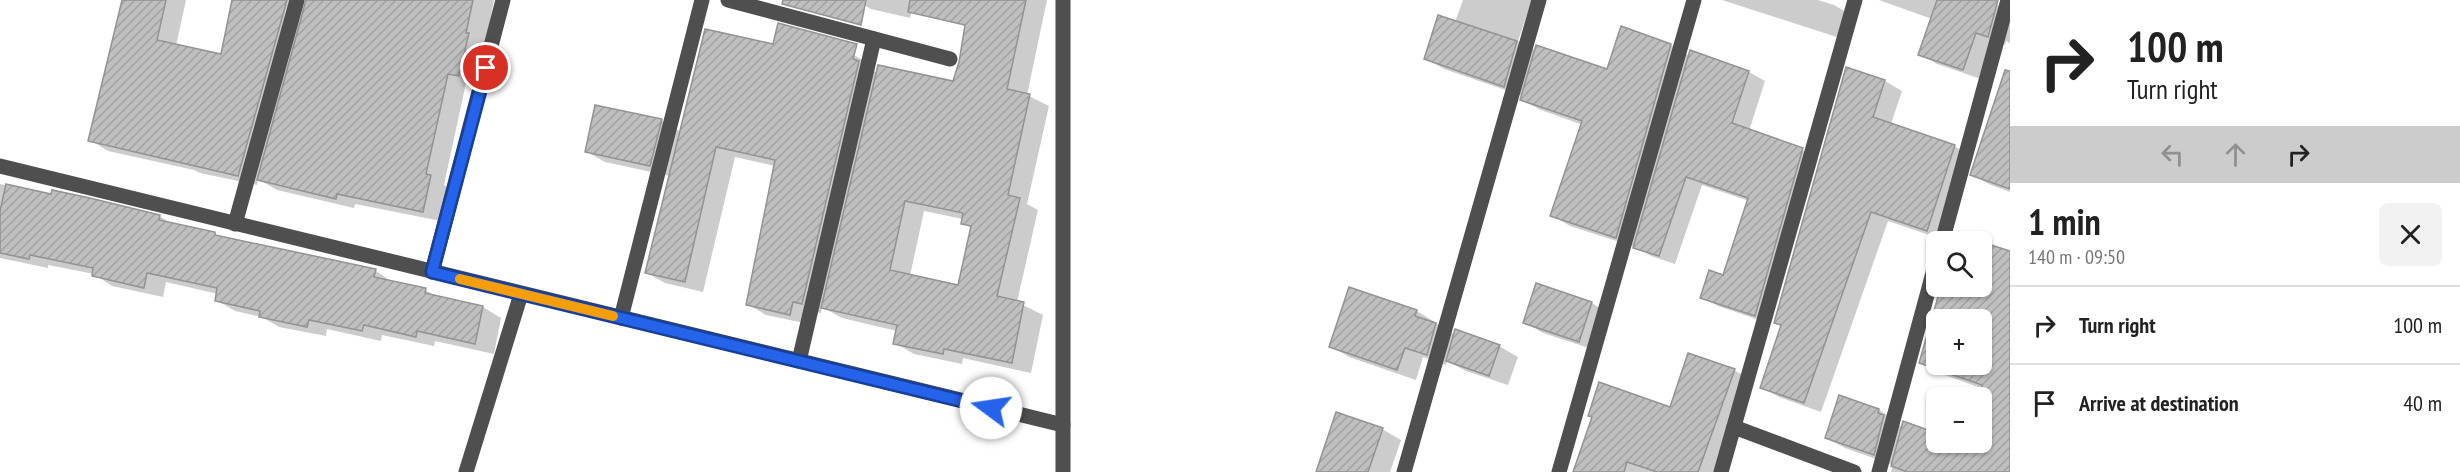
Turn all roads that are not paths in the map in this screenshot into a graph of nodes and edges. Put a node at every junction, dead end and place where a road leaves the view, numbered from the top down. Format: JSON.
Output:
{"nodes":[{"id":1,"x":297,"y":0,"type":"edge"},
{"id":2,"x":504,"y":0,"type":"edge"},
{"id":3,"x":702,"y":0,"type":"edge"},
{"id":4,"x":728,"y":0,"type":"edge"},
{"id":5,"x":1063,"y":0,"type":"edge"},
{"id":6,"x":1539,"y":0,"type":"edge"},
{"id":7,"x":1694,"y":0,"type":"edge"},
{"id":8,"x":1855,"y":0,"type":"edge"},
{"id":9,"x":2008,"y":0,"type":"edge"},
{"id":10,"x":874,"y":39,"type":"junction"},
{"id":11,"x":950,"y":59,"type":"dead end"},
{"id":12,"x":0,"y":166,"type":"edge"},
{"id":13,"x":235,"y":224,"type":"junction"},
{"id":14,"x":1945,"y":231,"type":"edge"},
{"id":15,"x":432,"y":272,"type":"junction"},
{"id":16,"x":521,"y":294,"type":"junction"},
{"id":17,"x":1926,"y":297,"type":"edge"},
{"id":18,"x":621,"y":318,"type":"junction"},
{"id":19,"x":799,"y":361,"type":"junction"},
{"id":20,"x":1063,"y":425,"type":"junction"},
{"id":21,"x":1734,"y":428,"type":"junction"},
{"id":22,"x":466,"y":472,"type":"edge"},
{"id":23,"x":1063,"y":472,"type":"edge"},
{"id":24,"x":1404,"y":472,"type":"edge"},
{"id":25,"x":1559,"y":472,"type":"edge"},
{"id":26,"x":1721,"y":472,"type":"edge"},
{"id":27,"x":1854,"y":472,"type":"edge"},
{"id":28,"x":1879,"y":472,"type":"edge"}],
"edges":[{"from":1,"to":13,"type":"street"},
{"from":2,"to":15,"type":"street"},
{"from":3,"to":18,"type":"street"},
{"from":4,"to":10,"type":"street"},
{"from":5,"to":20,"type":"street"},
{"from":6,"to":24,"type":"street"},
{"from":7,"to":25,"type":"street"},
{"from":8,"to":21,"type":"street"},
{"from":9,"to":14,"type":"street"},
{"from":10,"to":11,"type":"street"},
{"from":10,"to":19,"type":"street"},
{"from":12,"to":13,"type":"street"},
{"from":13,"to":15,"type":"street"},
{"from":15,"to":16,"type":"street"},
{"from":16,"to":18,"type":"street"},
{"from":16,"to":22,"type":"street"},
{"from":17,"to":28,"type":"street"},
{"from":18,"to":19,"type":"street"},
{"from":19,"to":20,"type":"street"},
{"from":20,"to":23,"type":"street"},
{"from":21,"to":26,"type":"street"},
{"from":21,"to":27,"type":"street"}]}
